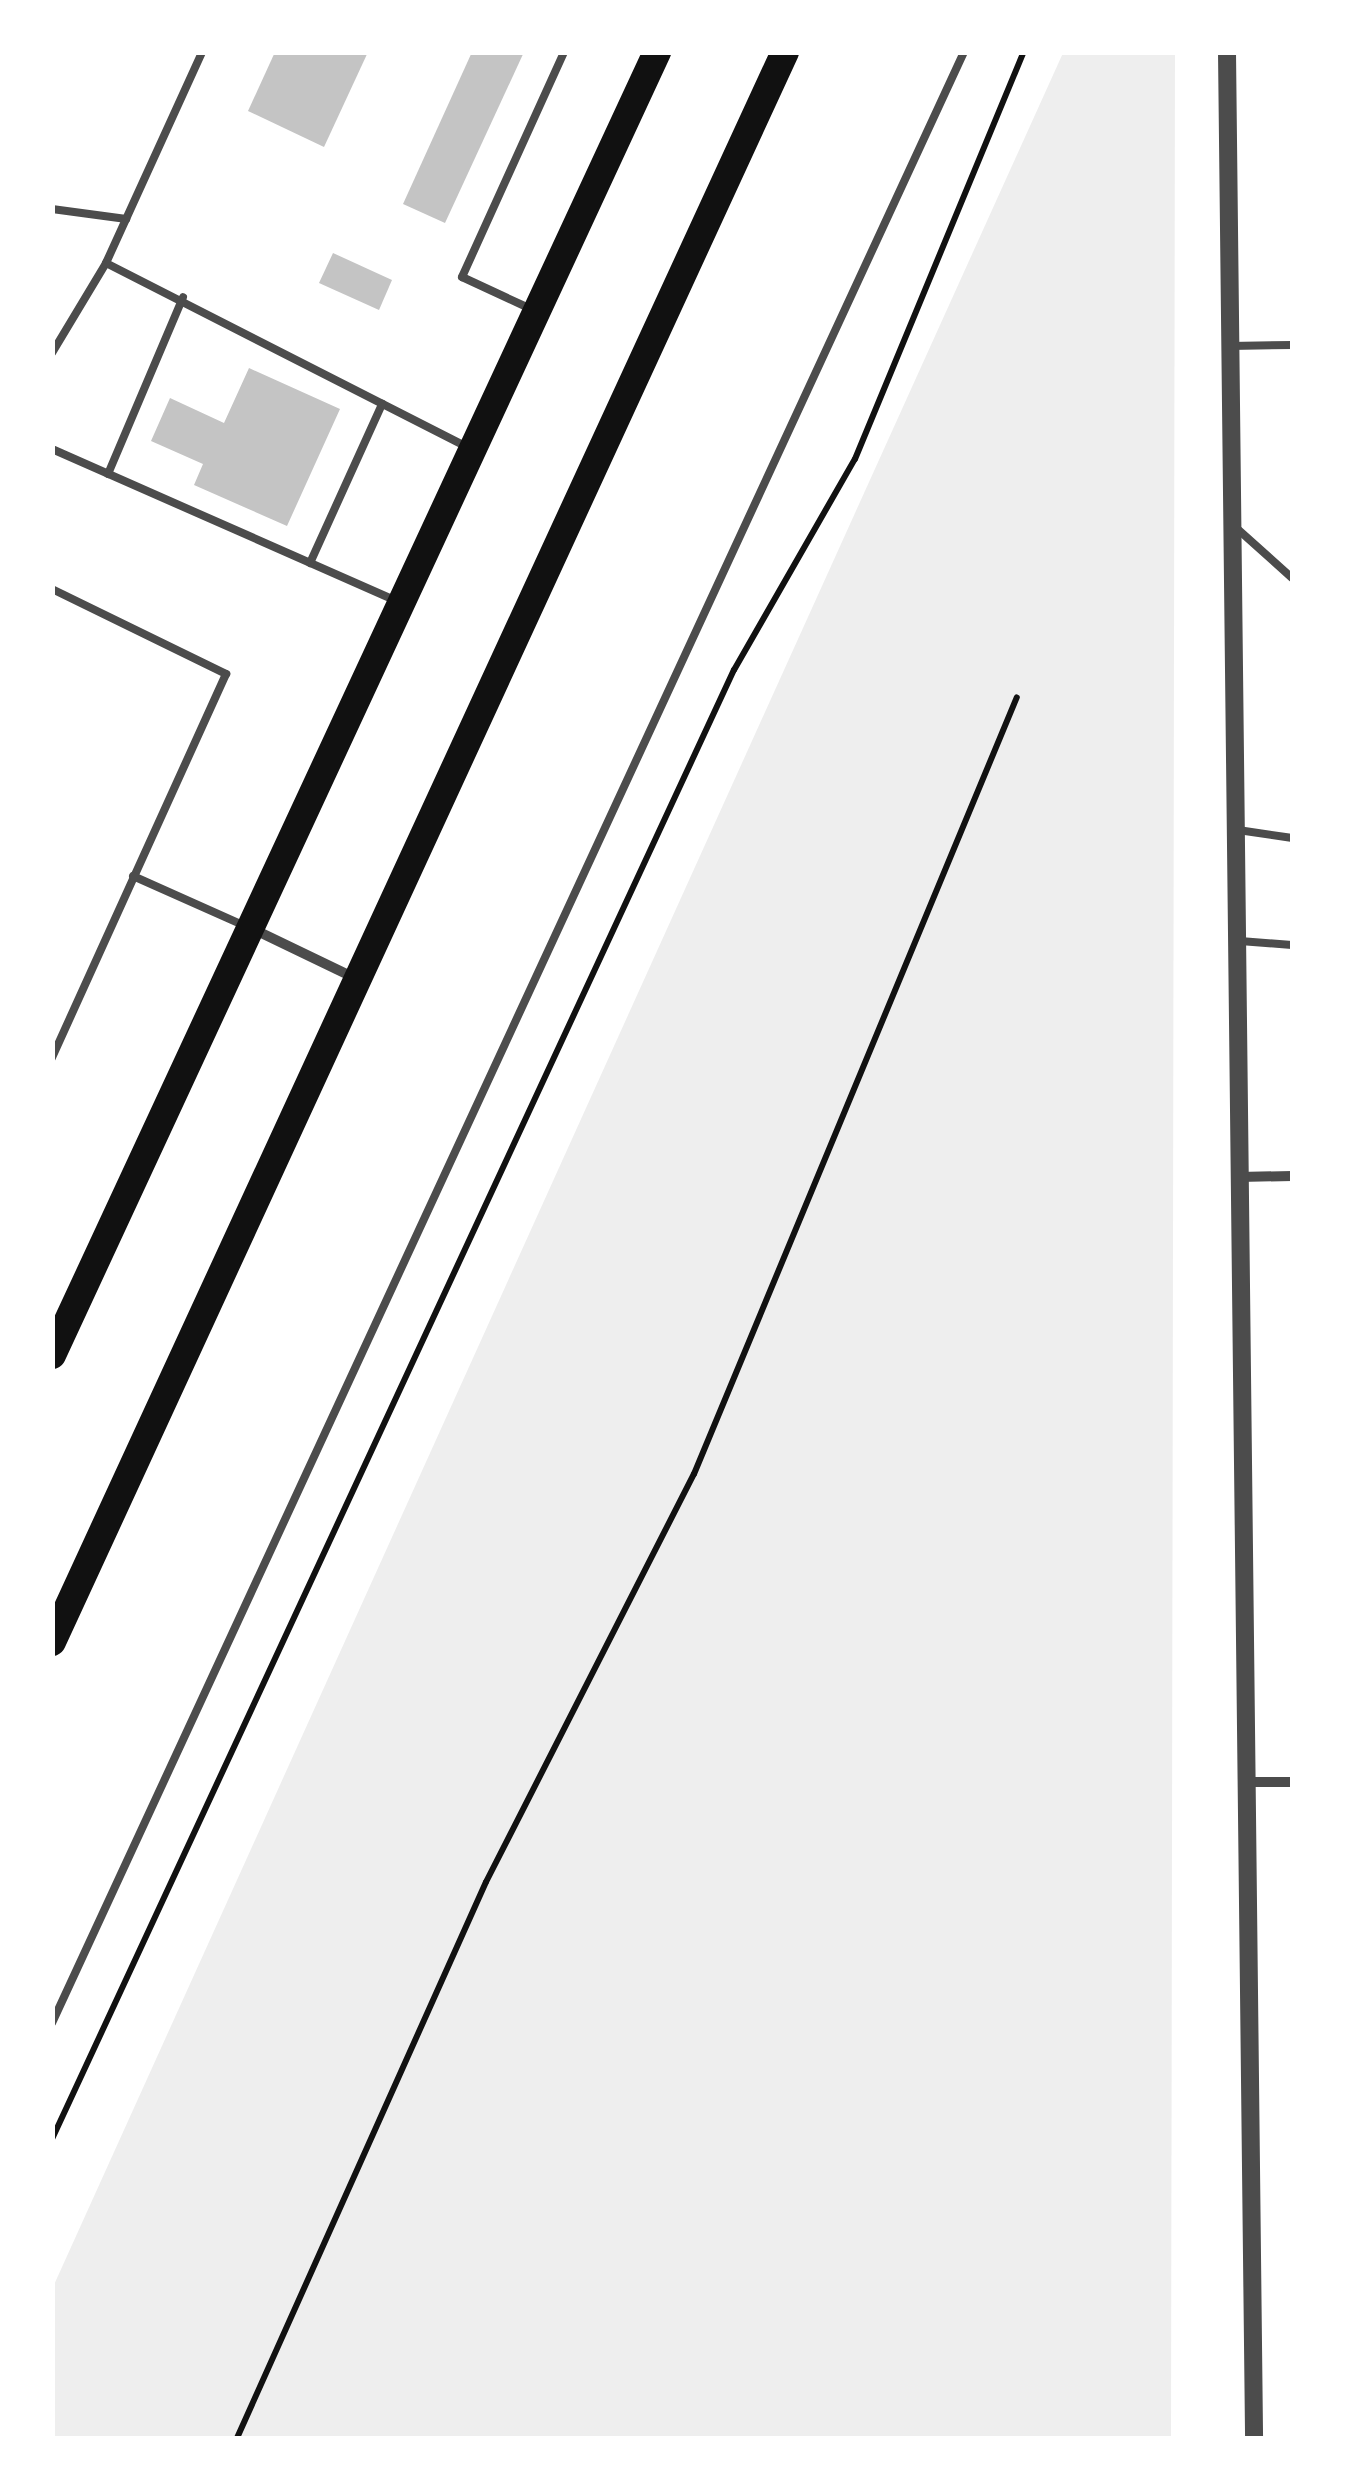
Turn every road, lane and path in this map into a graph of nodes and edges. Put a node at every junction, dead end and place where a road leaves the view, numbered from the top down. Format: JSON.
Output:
{"nodes":[{"id":1,"x":202,"y":52,"type":"edge"},
{"id":2,"x":564,"y":52,"type":"edge"},
{"id":3,"x":656,"y":52,"type":"edge"},
{"id":4,"x":785,"y":52,"type":"edge"},
{"id":5,"x":964,"y":52,"type":"edge"},
{"id":6,"x":1024,"y":52,"type":"edge"},
{"id":7,"x":1227,"y":52,"type":"edge"},
{"id":8,"x":1238,"y":52,"type":"edge"},
{"id":9,"x":1230,"y":74,"type":"junction"},
{"id":10,"x":52,"y":208,"type":"edge"},
{"id":11,"x":126,"y":219,"type":"junction"},
{"id":12,"x":106,"y":263,"type":"junction"},
{"id":13,"x":184,"y":297,"type":"junction"},
{"id":14,"x":535,"y":311,"type":"junction"},
{"id":15,"x":52,"y":327,"type":"edge"},
{"id":16,"x":64,"y":332,"type":"junction"},
{"id":17,"x":1292,"y":345,"type":"edge"},
{"id":18,"x":1230,"y":346,"type":"junction"},
{"id":19,"x":52,"y":353,"type":"edge"},
{"id":20,"x":382,"y":404,"type":"junction"},
{"id":21,"x":52,"y":449,"type":"edge"},
{"id":22,"x":470,"y":449,"type":"junction"},
{"id":23,"x":108,"y":474,"type":"junction"},
{"id":24,"x":1233,"y":525,"type":"junction"},
{"id":25,"x":310,"y":563,"type":"junction"},
{"id":26,"x":1292,"y":578,"type":"edge"},
{"id":27,"x":52,"y":590,"type":"edge"},
{"id":28,"x":400,"y":602,"type":"junction"},
{"id":29,"x":1017,"y":697,"type":"dead end"},
{"id":30,"x":1238,"y":830,"type":"junction"},
{"id":31,"x":1292,"y":838,"type":"edge"},
{"id":32,"x":133,"y":876,"type":"junction"},
{"id":33,"x":250,"y":928,"type":"junction"},
{"id":34,"x":1240,"y":942,"type":"junction"},
{"id":35,"x":1292,"y":945,"type":"edge"},
{"id":36,"x":360,"y":980,"type":"junction"},
{"id":37,"x":52,"y":1058,"type":"edge"},
{"id":38,"x":1292,"y":1176,"type":"edge"},
{"id":39,"x":1238,"y":1177,"type":"junction"},
{"id":40,"x":52,"y":1355,"type":"edge"},
{"id":41,"x":61,"y":1601,"type":"edge"},
{"id":42,"x":52,"y":1642,"type":"edge"},
{"id":43,"x":1247,"y":1782,"type":"junction"},
{"id":44,"x":1292,"y":1782,"type":"edge"},
{"id":45,"x":52,"y":2023,"type":"edge"},
{"id":46,"x":52,"y":2139,"type":"edge"},
{"id":47,"x":238,"y":2438,"type":"edge"},
{"id":48,"x":1254,"y":2438,"type":"edge"}],
"edges":[{"from":1,"to":11,"type":"lane"},
{"from":2,"to":14,"type":"lane"},
{"from":3,"to":14,"type":"highway"},
{"from":4,"to":36,"type":"highway"},
{"from":5,"to":45,"type":"lane"},
{"from":6,"to":46,"type":"path"},
{"from":7,"to":9,"type":"street"},
{"from":8,"to":9,"type":"street"},
{"from":9,"to":18,"type":"street"},
{"from":10,"to":11,"type":"lane"},
{"from":11,"to":12,"type":"lane"},
{"from":12,"to":13,"type":"lane"},
{"from":12,"to":16,"type":"lane"},
{"from":13,"to":20,"type":"lane"},
{"from":13,"to":23,"type":"lane"},
{"from":14,"to":22,"type":"highway"},
{"from":15,"to":16,"type":"lane"},
{"from":16,"to":19,"type":"lane"},
{"from":17,"to":18,"type":"lane"},
{"from":18,"to":24,"type":"street"},
{"from":20,"to":22,"type":"lane"},
{"from":20,"to":25,"type":"lane"},
{"from":21,"to":23,"type":"lane"},
{"from":22,"to":28,"type":"highway"},
{"from":23,"to":25,"type":"lane"},
{"from":24,"to":26,"type":"lane"},
{"from":24,"to":30,"type":"street"},
{"from":25,"to":28,"type":"lane"},
{"from":27,"to":32,"type":"lane"},
{"from":28,"to":33,"type":"highway"},
{"from":29,"to":47,"type":"path"},
{"from":30,"to":31,"type":"lane"},
{"from":30,"to":34,"type":"street"},
{"from":32,"to":33,"type":"lane"},
{"from":32,"to":37,"type":"lane"},
{"from":33,"to":36,"type":"street"},
{"from":33,"to":40,"type":"highway"},
{"from":34,"to":35,"type":"lane"},
{"from":34,"to":39,"type":"street"},
{"from":36,"to":41,"type":"highway"},
{"from":38,"to":39,"type":"street"},
{"from":39,"to":43,"type":"street"},
{"from":41,"to":42,"type":"highway"},
{"from":43,"to":44,"type":"street"},
{"from":43,"to":48,"type":"street"}]}
